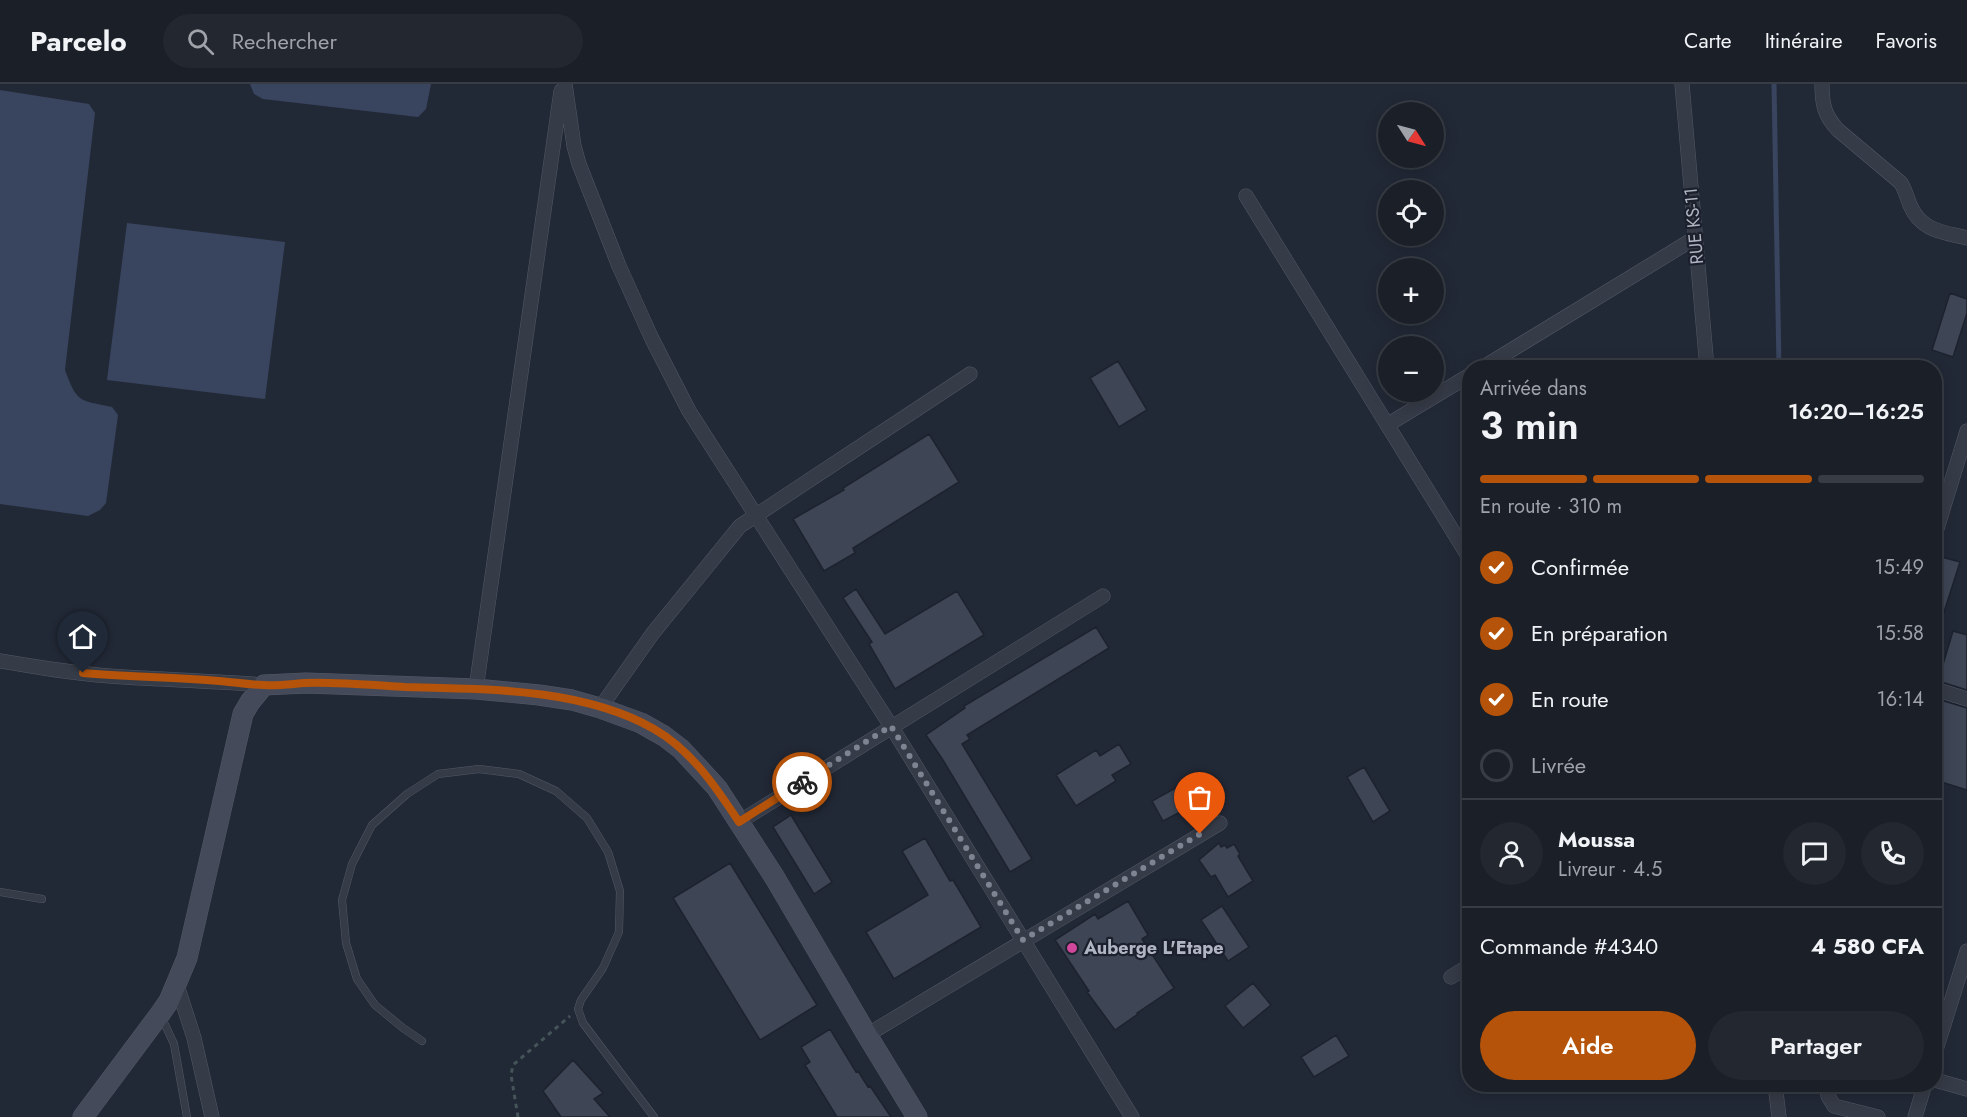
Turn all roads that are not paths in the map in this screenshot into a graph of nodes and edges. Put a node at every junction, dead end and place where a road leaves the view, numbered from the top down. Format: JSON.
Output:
{"nodes":[{"id":1,"x":564,"y":84,"type":"edge"},
{"id":2,"x":1682,"y":84,"type":"edge"},
{"id":3,"x":1822,"y":84,"type":"edge"},
{"id":4,"x":1246,"y":196,"type":"dead end"},
{"id":5,"x":1695,"y":238,"type":"junction"},
{"id":6,"x":1967,"y":238,"type":"edge"},
{"id":7,"x":1495,"y":360,"type":"edge"},
{"id":8,"x":1706,"y":360,"type":"edge"},
{"id":9,"x":970,"y":374,"type":"dead end"},
{"id":10,"x":1462,"y":380,"type":"edge"},
{"id":11,"x":1387,"y":425,"type":"junction"},
{"id":12,"x":1967,"y":431,"type":"edge"},
{"id":13,"x":1960,"y":480,"type":"edge"},
{"id":14,"x":754,"y":516,"type":"junction"},
{"id":15,"x":1942,"y":520,"type":"edge"},
{"id":16,"x":1462,"y":546,"type":"edge"},
{"id":17,"x":1103,"y":596,"type":"dead end"},
{"id":18,"x":0,"y":661,"type":"edge"},
{"id":19,"x":264,"y":685,"type":"junction"},
{"id":20,"x":476,"y":689,"type":"junction"},
{"id":21,"x":1942,"y":691,"type":"edge"},
{"id":22,"x":1967,"y":699,"type":"edge"},
{"id":23,"x":600,"y":708,"type":"junction"},
{"id":24,"x":891,"y":726,"type":"junction"},
{"id":25,"x":739,"y":822,"type":"junction"},
{"id":26,"x":1220,"y":823,"type":"dead end"},
{"id":27,"x":0,"y":892,"type":"edge"},
{"id":28,"x":42,"y":899,"type":"dead end"},
{"id":29,"x":1023,"y":940,"type":"junction"},
{"id":30,"x":1967,"y":951,"type":"edge"},
{"id":31,"x":1462,"y":969,"type":"edge"},
{"id":32,"x":1451,"y":976,"type":"dead end"},
{"id":33,"x":177,"y":985,"type":"junction"},
{"id":34,"x":160,"y":1014,"type":"junction"},
{"id":35,"x":1942,"y":1031,"type":"edge"},
{"id":36,"x":867,"y":1035,"type":"junction"},
{"id":37,"x":422,"y":1041,"type":"dead end"},
{"id":38,"x":1942,"y":1082,"type":"edge"},
{"id":39,"x":1967,"y":1089,"type":"edge"},
{"id":40,"x":1776,"y":1092,"type":"edge"},
{"id":41,"x":1828,"y":1092,"type":"edge"},
{"id":42,"x":1923,"y":1092,"type":"edge"},
{"id":43,"x":83,"y":1117,"type":"edge"},
{"id":44,"x":187,"y":1117,"type":"edge"},
{"id":45,"x":212,"y":1117,"type":"edge"},
{"id":46,"x":654,"y":1117,"type":"edge"},
{"id":47,"x":917,"y":1117,"type":"edge"},
{"id":48,"x":1132,"y":1117,"type":"edge"},
{"id":49,"x":1779,"y":1117,"type":"edge"},
{"id":50,"x":1878,"y":1117,"type":"edge"},
{"id":51,"x":1915,"y":1117,"type":"edge"}],
"edges":[{"from":1,"to":14,"type":"street"},
{"from":1,"to":20,"type":"street"},
{"from":2,"to":5,"type":"street","name":"RUE KS-11"},
{"from":3,"to":6,"type":"street"},
{"from":4,"to":11,"type":"street"},
{"from":5,"to":7,"type":"street"},
{"from":5,"to":8,"type":"street","name":"RUE KS-11"},
{"from":9,"to":14,"type":"street"},
{"from":10,"to":11,"type":"street"},
{"from":11,"to":16,"type":"street"},
{"from":12,"to":13,"type":"street"},
{"from":13,"to":15,"type":"street"},
{"from":14,"to":23,"type":"street"},
{"from":14,"to":24,"type":"street"},
{"from":17,"to":24,"type":"street"},
{"from":18,"to":19,"type":"street"},
{"from":19,"to":20,"type":"street"},
{"from":19,"to":33,"type":"street"},
{"from":20,"to":23,"type":"street"},
{"from":21,"to":22,"type":"street"},
{"from":23,"to":25,"type":"street"},
{"from":24,"to":25,"type":"street"},
{"from":24,"to":29,"type":"street"},
{"from":25,"to":36,"type":"street"},
{"from":26,"to":29,"type":"street"},
{"from":27,"to":28,"type":"lane"},
{"from":29,"to":36,"type":"street"},
{"from":29,"to":48,"type":"street"},
{"from":30,"to":35,"type":"street"},
{"from":31,"to":32,"type":"street"},
{"from":33,"to":34,"type":"street"},
{"from":33,"to":45,"type":"street"},
{"from":34,"to":43,"type":"street"},
{"from":34,"to":44,"type":"lane"},
{"from":36,"to":47,"type":"street"},
{"from":37,"to":46,"type":"lane"},
{"from":38,"to":39,"type":"street"},
{"from":40,"to":49,"type":"street"},
{"from":41,"to":50,"type":"street"},
{"from":42,"to":51,"type":"street"}]}
